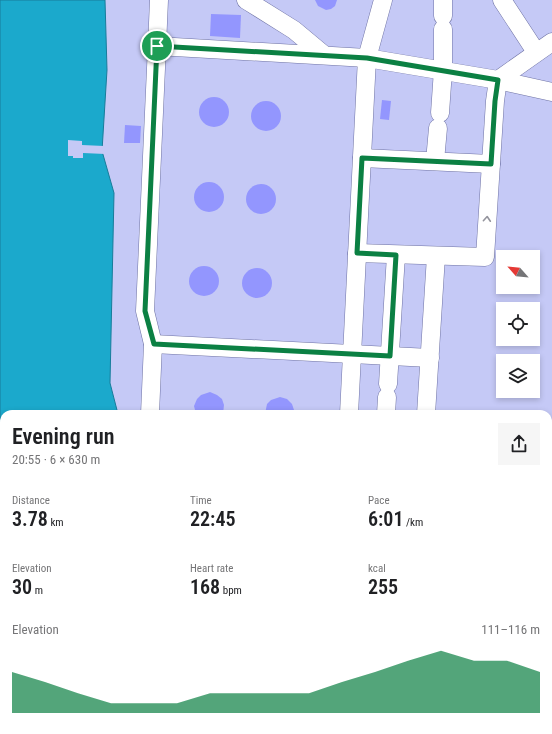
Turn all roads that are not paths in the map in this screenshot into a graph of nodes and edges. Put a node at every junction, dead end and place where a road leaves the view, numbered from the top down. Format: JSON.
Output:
{"nodes":[{"id":1,"x":158,"y":0,"type":"edge"},
{"id":2,"x":246,"y":0,"type":"edge"},
{"id":3,"x":383,"y":0,"type":"edge"},
{"id":4,"x":502,"y":0,"type":"edge"},
{"id":5,"x":443,"y":15,"type":"edge"},
{"id":6,"x":552,"y":42,"type":"edge"},
{"id":7,"x":157,"y":46,"type":"junction"},
{"id":8,"x":536,"y":52,"type":"junction"},
{"id":9,"x":324,"y":55,"type":"junction"},
{"id":10,"x":367,"y":58,"type":"junction"},
{"id":11,"x":443,"y":70,"type":"junction"},
{"id":12,"x":498,"y":80,"type":"junction"},
{"id":13,"x":552,"y":92,"type":"edge"},
{"id":14,"x":362,"y":158,"type":"junction"},
{"id":15,"x":436,"y":161,"type":"junction"},
{"id":16,"x":491,"y":164,"type":"junction"},
{"id":17,"x":357,"y":253,"type":"junction"},
{"id":18,"x":396,"y":255,"type":"junction"},
{"id":19,"x":436,"y":256,"type":"junction"},
{"id":20,"x":154,"y":344,"type":"junction"},
{"id":21,"x":352,"y":354,"type":"junction"},
{"id":22,"x":390,"y":356,"type":"junction"},
{"id":23,"x":430,"y":358,"type":"junction"},
{"id":24,"x":387,"y":398,"type":"edge"},
{"id":25,"x":150,"y":410,"type":"edge"},
{"id":26,"x":349,"y":410,"type":"edge"},
{"id":27,"x":426,"y":410,"type":"edge"}],
"edges":[{"from":1,"to":7,"type":"lane"},
{"from":2,"to":9,"type":"lane"},
{"from":3,"to":10,"type":"lane"},
{"from":4,"to":8,"type":"lane"},
{"from":5,"to":11,"type":"lane"},
{"from":6,"to":8,"type":"lane"},
{"from":7,"to":9,"type":"lane"},
{"from":7,"to":20,"type":"lane"},
{"from":8,"to":12,"type":"lane"},
{"from":9,"to":10,"type":"lane"},
{"from":10,"to":11,"type":"lane"},
{"from":10,"to":14,"type":"lane"},
{"from":11,"to":12,"type":"lane"},
{"from":11,"to":15,"type":"lane"},
{"from":12,"to":13,"type":"lane"},
{"from":12,"to":16,"type":"lane"},
{"from":14,"to":15,"type":"lane"},
{"from":14,"to":17,"type":"lane"},
{"from":15,"to":16,"type":"lane"},
{"from":19,"to":16,"type":"lane","one_way":true},
{"from":17,"to":18,"type":"lane"},
{"from":17,"to":21,"type":"lane"},
{"from":18,"to":19,"type":"lane"},
{"from":18,"to":22,"type":"lane"},
{"from":19,"to":23,"type":"lane"},
{"from":20,"to":21,"type":"lane"},
{"from":20,"to":25,"type":"lane"},
{"from":21,"to":22,"type":"lane"},
{"from":21,"to":26,"type":"lane"},
{"from":22,"to":23,"type":"lane"},
{"from":22,"to":24,"type":"lane"},
{"from":23,"to":27,"type":"lane"}]}
